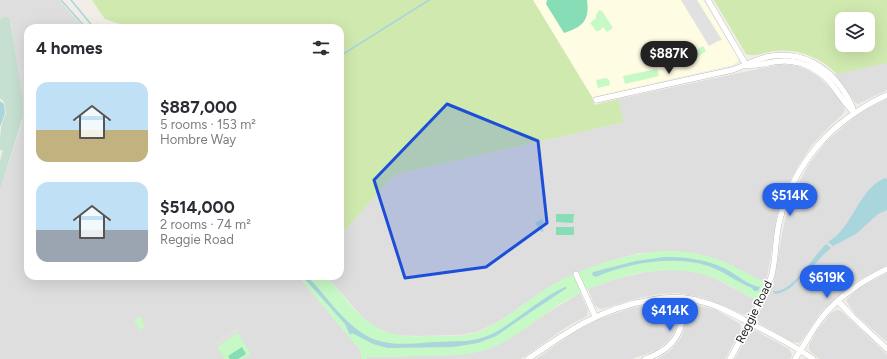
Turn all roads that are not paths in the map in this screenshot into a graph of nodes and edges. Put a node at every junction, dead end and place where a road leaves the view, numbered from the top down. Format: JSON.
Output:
{"nodes":[{"id":1,"x":708,"y":0,"type":"edge"},
{"id":2,"x":746,"y":65,"type":"junction"},
{"id":3,"x":887,"y":95,"type":"edge"},
{"id":4,"x":596,"y":100,"type":"dead end"},
{"id":5,"x":854,"y":112,"type":"junction"},
{"id":6,"x":887,"y":270,"type":"edge"},
{"id":7,"x":576,"y":274,"type":"dead end"},
{"id":8,"x":684,"y":298,"type":"junction"},
{"id":9,"x":838,"y":301,"type":"junction"},
{"id":10,"x":595,"y":316,"type":"junction"},
{"id":11,"x":749,"y":323,"type":"junction"},
{"id":12,"x":887,"y":349,"type":"edge"},
{"id":13,"x":801,"y":350,"type":"junction"},
{"id":14,"x":528,"y":359,"type":"edge"},
{"id":15,"x":645,"y":359,"type":"edge"},
{"id":16,"x":730,"y":359,"type":"edge"},
{"id":17,"x":795,"y":359,"type":"edge"},
{"id":18,"x":813,"y":359,"type":"edge"}],
"edges":[{"from":1,"to":2,"type":"street"},
{"from":2,"to":4,"type":"street"},
{"from":2,"to":5,"type":"street"},
{"from":3,"to":5,"type":"street","name":"Reggie Road"},
{"from":5,"to":11,"type":"street","name":"Reggie Road"},
{"from":6,"to":9,"type":"street"},
{"from":7,"to":10,"type":"street"},
{"from":8,"to":10,"type":"street"},
{"from":8,"to":11,"type":"street"},
{"from":8,"to":15,"type":"street"},
{"from":9,"to":12,"type":"street"},
{"from":9,"to":13,"type":"street"},
{"from":10,"to":14,"type":"street"},
{"from":11,"to":13,"type":"street"},
{"from":11,"to":16,"type":"street","name":"Reggie Road"},
{"from":13,"to":17,"type":"street"},
{"from":13,"to":18,"type":"street"}]}
